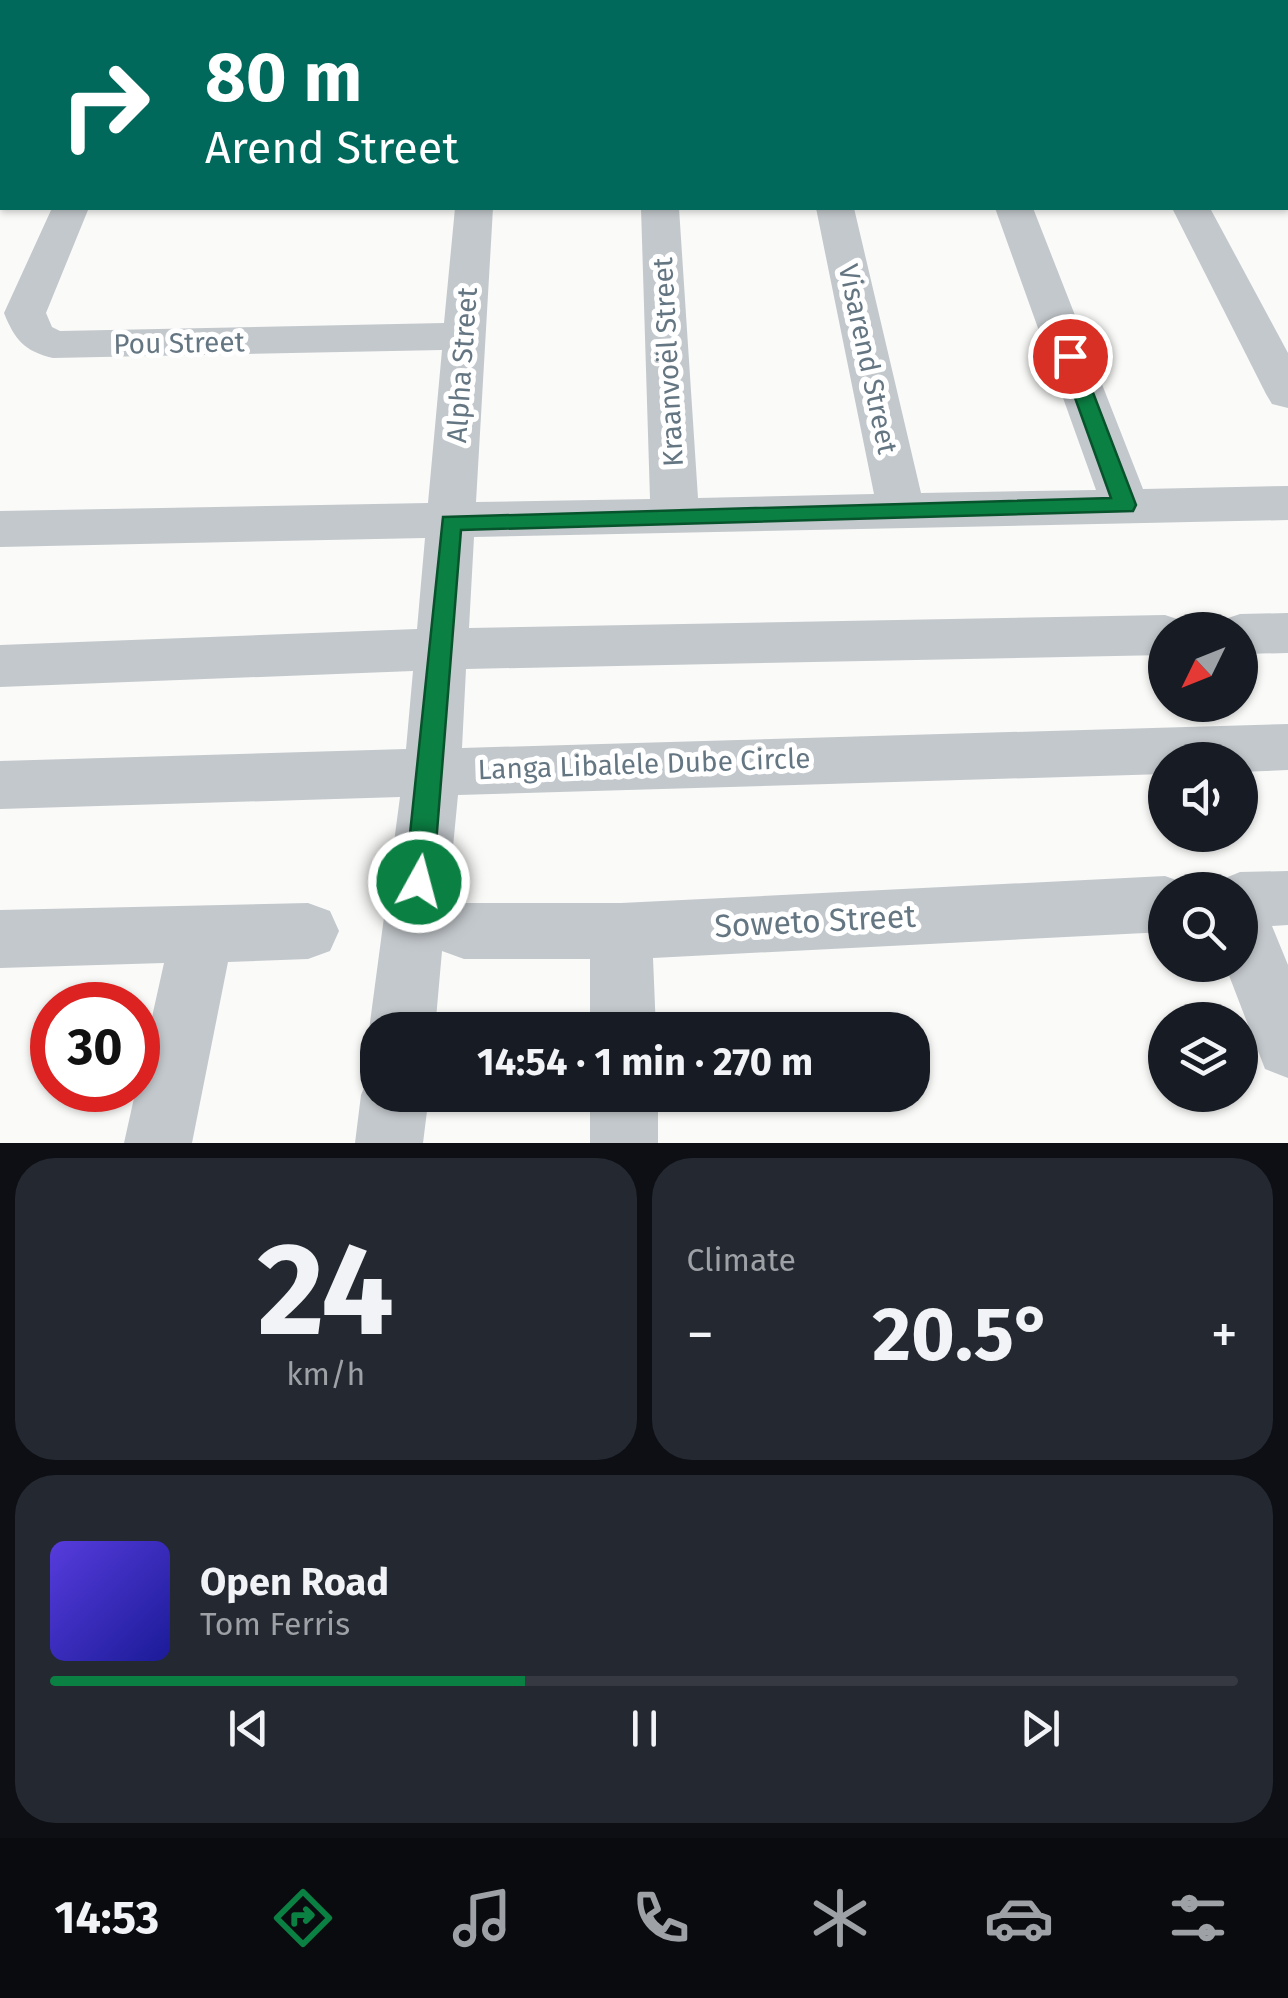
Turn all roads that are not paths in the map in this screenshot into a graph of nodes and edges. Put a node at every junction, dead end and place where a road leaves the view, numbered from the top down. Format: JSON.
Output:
{"nodes":[{"id":1,"x":69,"y":210,"type":"dead end"},
{"id":2,"x":474,"y":210,"type":"edge"},
{"id":3,"x":660,"y":210,"type":"edge"},
{"id":4,"x":834,"y":210,"type":"edge"},
{"id":5,"x":1015,"y":210,"type":"edge"},
{"id":6,"x":1192,"y":210,"type":"edge"},
{"id":7,"x":463,"y":336,"type":"junction"},
{"id":8,"x":1288,"y":394,"type":"edge"},
{"id":9,"x":1288,"y":504,"type":"edge"},
{"id":10,"x":1125,"y":505,"type":"junction"},
{"id":11,"x":901,"y":511,"type":"junction"},
{"id":12,"x":675,"y":516,"type":"junction"},
{"id":13,"x":450,"y":522,"type":"junction"},
{"id":14,"x":0,"y":529,"type":"edge"},
{"id":15,"x":1288,"y":633,"type":"edge"},
{"id":16,"x":1258,"y":634,"type":"edge"},
{"id":17,"x":1148,"y":635,"type":"edge"},
{"id":18,"x":441,"y":649,"type":"junction"},
{"id":19,"x":0,"y":666,"type":"edge"},
{"id":20,"x":1288,"y":747,"type":"edge"},
{"id":21,"x":432,"y":770,"type":"junction"},
{"id":22,"x":0,"y":785,"type":"edge"},
{"id":23,"x":1288,"y":898,"type":"edge"},
{"id":24,"x":1258,"y":899,"type":"edge"},
{"id":25,"x":1148,"y":905,"type":"edge"},
{"id":26,"x":308,"y":931,"type":"dead end"},
{"id":27,"x":622,"y":931,"type":"junction"},
{"id":28,"x":464,"y":932,"type":"dead end"},
{"id":29,"x":202,"y":934,"type":"junction"},
{"id":30,"x":0,"y":939,"type":"edge"},
{"id":31,"x":1258,"y":969,"type":"edge"},
{"id":32,"x":404,"y":1012,"type":"edge"},
{"id":33,"x":623,"y":1012,"type":"edge"},
{"id":34,"x":1288,"y":1046,"type":"edge"},
{"id":35,"x":392,"y":1112,"type":"edge"},
{"id":36,"x":624,"y":1112,"type":"edge"},
{"id":37,"x":158,"y":1143,"type":"edge"},
{"id":38,"x":389,"y":1143,"type":"edge"},
{"id":39,"x":624,"y":1143,"type":"edge"}],
"edges":[{"from":1,"to":7,"type":"street","name":"Pou Street"},
{"from":2,"to":7,"type":"street","name":"Alpha Street"},
{"from":3,"to":12,"type":"street","name":"Kraanvoël Street"},
{"from":4,"to":11,"type":"street","name":"Visarend Street"},
{"from":5,"to":10,"type":"street"},
{"from":6,"to":8,"type":"street"},
{"from":7,"to":13,"type":"street","name":"Alpha Street"},
{"from":9,"to":10,"type":"street"},
{"from":10,"to":11,"type":"street"},
{"from":11,"to":12,"type":"street"},
{"from":12,"to":13,"type":"street"},
{"from":13,"to":14,"type":"street"},
{"from":13,"to":18,"type":"street","name":"Alpha Street"},
{"from":15,"to":16,"type":"street"},
{"from":17,"to":18,"type":"street"},
{"from":18,"to":19,"type":"street"},
{"from":18,"to":21,"type":"street","name":"Alpha Street"},
{"from":20,"to":21,"type":"street","name":"Langa Libalele Dube Circle"},
{"from":21,"to":22,"type":"street","name":"Langa Libalele Dube Circle"},
{"from":21,"to":32,"type":"street","name":"Alpha Street"},
{"from":23,"to":24,"type":"street"},
{"from":25,"to":27,"type":"street","name":"Soweto Street"},
{"from":26,"to":29,"type":"street"},
{"from":27,"to":28,"type":"street","name":"Soweto Street"},
{"from":27,"to":33,"type":"street"},
{"from":29,"to":30,"type":"street"},
{"from":29,"to":37,"type":"street"},
{"from":31,"to":34,"type":"street"},
{"from":35,"to":38,"type":"street"},
{"from":36,"to":39,"type":"street"}]}
